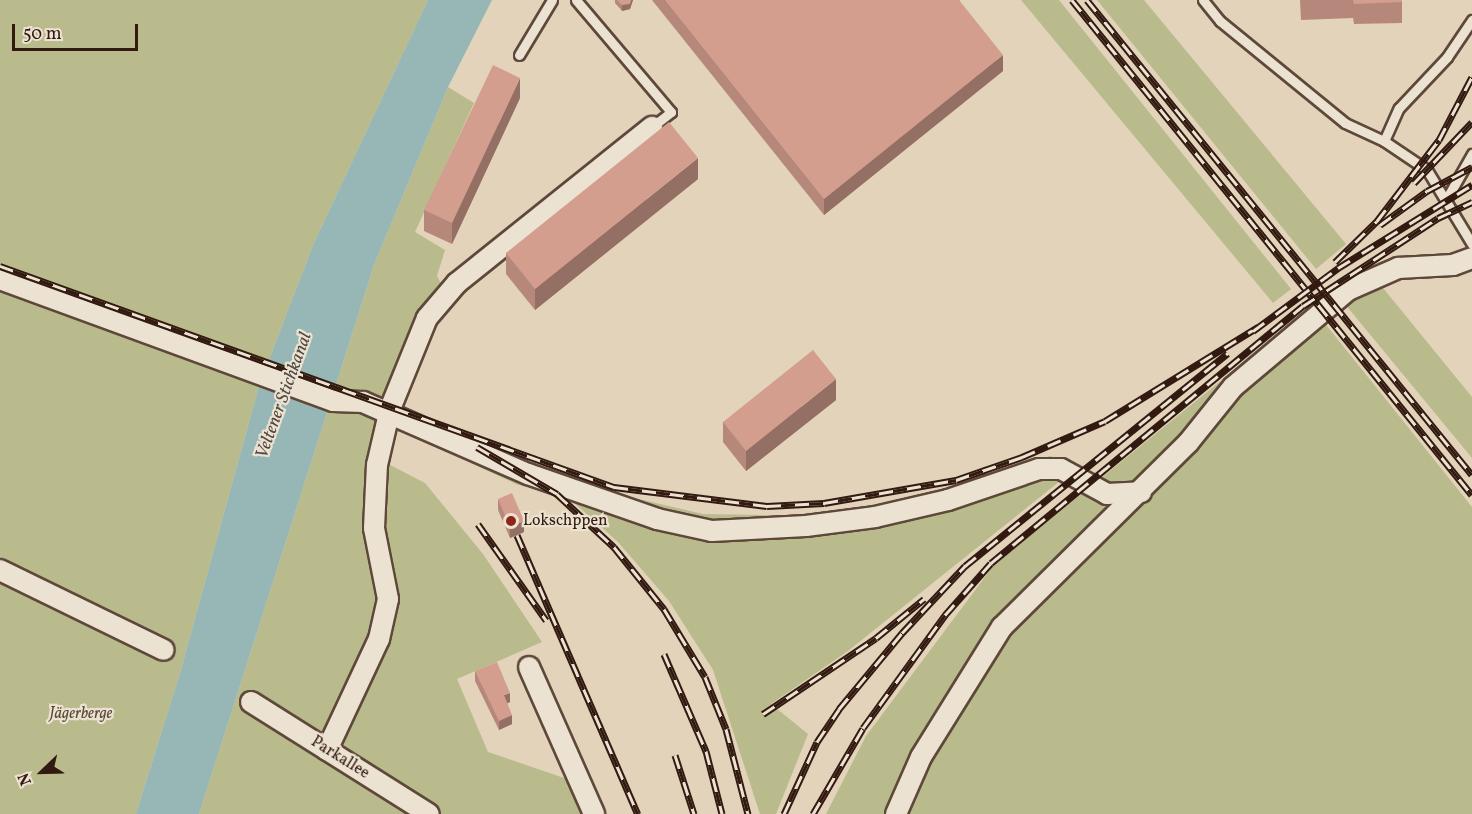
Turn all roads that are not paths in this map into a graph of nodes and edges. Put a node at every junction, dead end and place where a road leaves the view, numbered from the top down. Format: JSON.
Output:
{"nodes":[{"id":1,"x":552,"y":0,"type":"edge"},
{"id":2,"x":576,"y":0,"type":"edge"},
{"id":3,"x":1203,"y":0,"type":"edge"},
{"id":4,"x":1472,"y":20,"type":"edge"},
{"id":5,"x":519,"y":55,"type":"dead end"},
{"id":6,"x":652,"y":127,"type":"joint"},
{"id":7,"x":1384,"y":141,"type":"junction"},
{"id":8,"x":1472,"y":154,"type":"edge"},
{"id":9,"x":1447,"y":198,"type":"junction"},
{"id":10,"x":1472,"y":244,"type":"edge"},
{"id":11,"x":1472,"y":258,"type":"edge"},
{"id":12,"x":0,"y":279,"type":"edge"},
{"id":13,"x":389,"y":412,"type":"junction"},
{"id":14,"x":1141,"y":492,"type":"junction"},
{"id":15,"x":0,"y":570,"type":"edge"},
{"id":16,"x":164,"y":650,"type":"dead end"},
{"id":17,"x":529,"y":667,"type":"dead end"},
{"id":18,"x":251,"y":702,"type":"dead end"},
{"id":19,"x":327,"y":750,"type":"junction"},
{"id":20,"x":429,"y":814,"type":"edge"},
{"id":21,"x":594,"y":814,"type":"edge"},
{"id":22,"x":896,"y":814,"type":"edge"}],
"edges":[{"from":1,"to":5,"type":"lane"},
{"from":2,"to":6,"type":"lane"},
{"from":3,"to":7,"type":"lane"},
{"from":4,"to":7,"type":"lane"},
{"from":6,"to":13,"type":"street"},
{"from":7,"to":9,"type":"lane"},
{"from":8,"to":9,"type":"lane"},
{"from":9,"to":10,"type":"lane"},
{"from":11,"to":14,"type":"street"},
{"from":12,"to":13,"type":"street"},
{"from":13,"to":14,"type":"street"},
{"from":13,"to":19,"type":"street"},
{"from":14,"to":22,"type":"street"},
{"from":15,"to":16,"type":"street"},
{"from":17,"to":21,"type":"street"},
{"from":18,"to":19,"type":"street","name":"Parkallee"},
{"from":19,"to":20,"type":"street","name":"Parkallee"}]}
